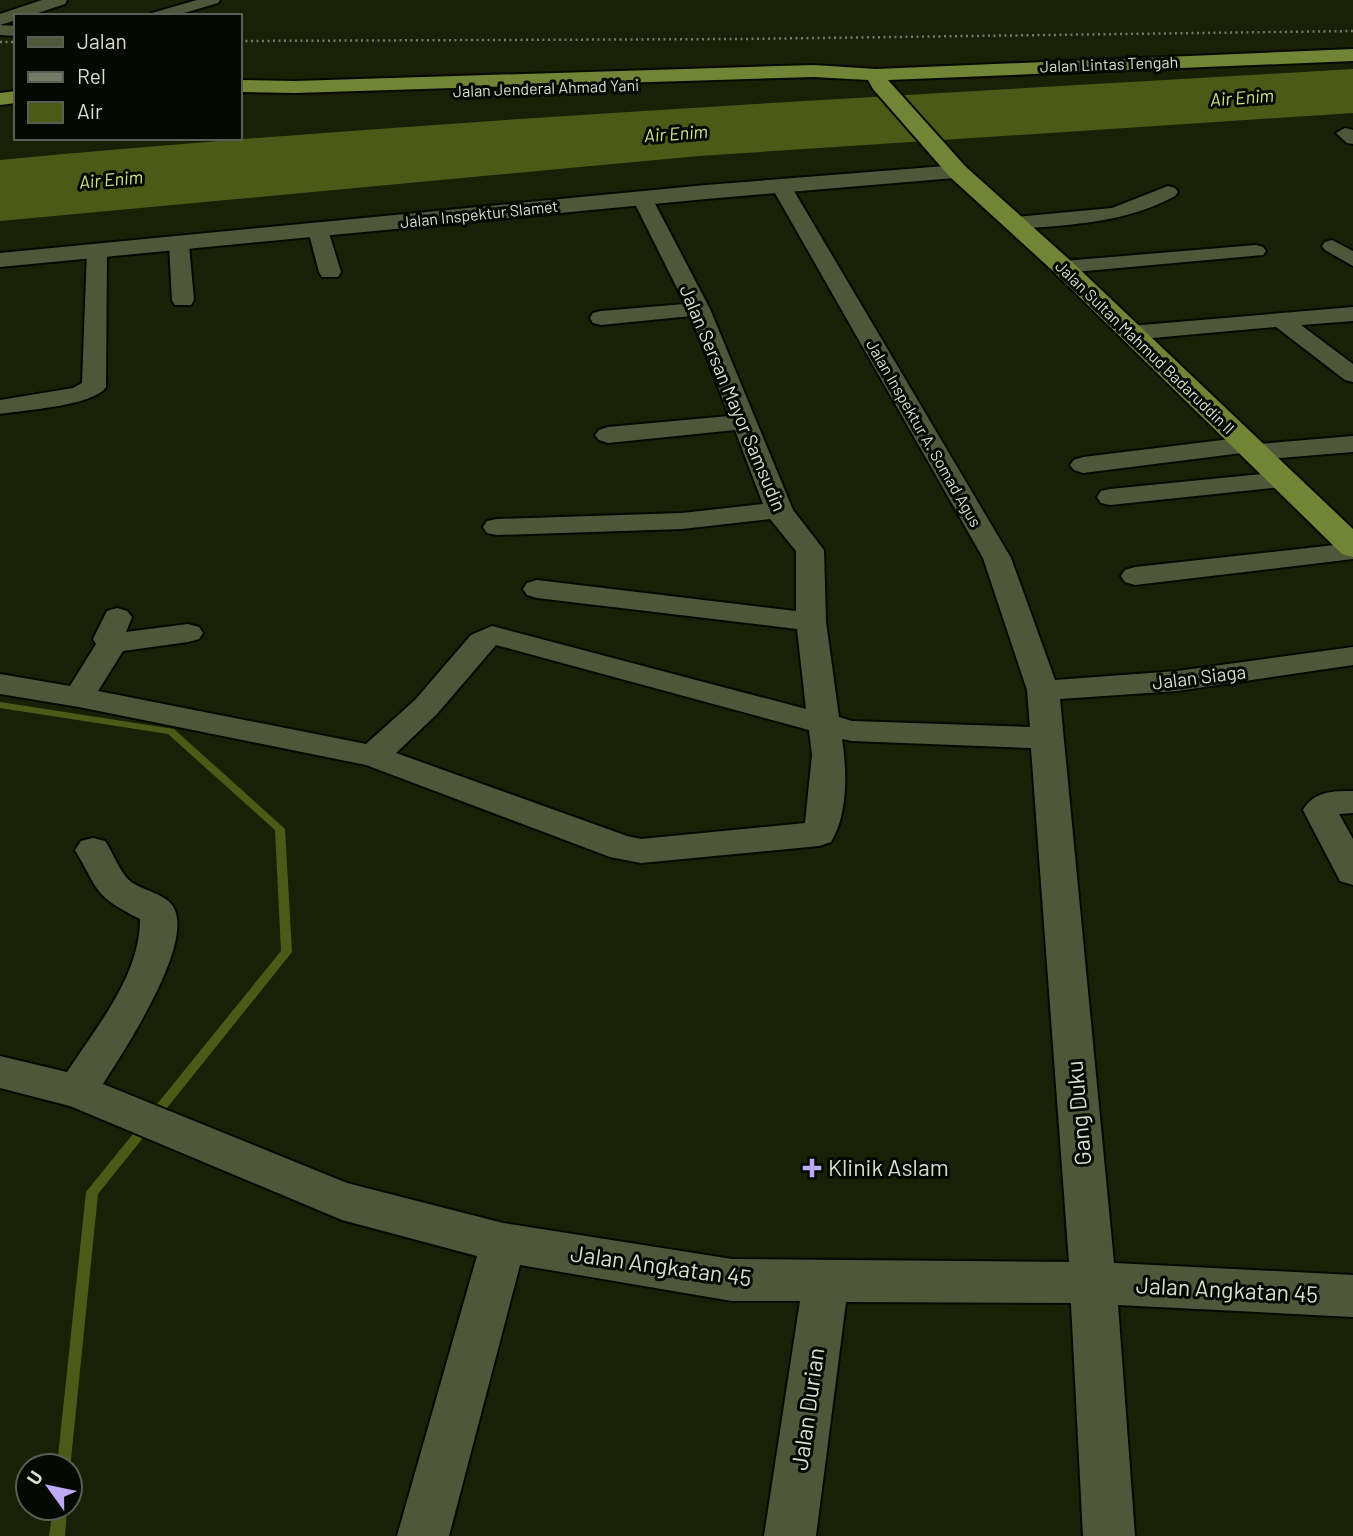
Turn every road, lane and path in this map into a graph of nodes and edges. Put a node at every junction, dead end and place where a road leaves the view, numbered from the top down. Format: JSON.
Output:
{"nodes":[{"id":1,"x":59,"y":0,"type":"edge"},
{"id":2,"x":214,"y":0,"type":"edge"},
{"id":3,"x":18,"y":14,"type":"edge"},
{"id":4,"x":164,"y":14,"type":"edge"},
{"id":5,"x":1353,"y":55,"type":"edge"},
{"id":6,"x":851,"y":75,"type":"junction"},
{"id":7,"x":878,"y":80,"type":"junction"},
{"id":8,"x":242,"y":86,"type":"edge"},
{"id":9,"x":242,"y":93,"type":"edge"},
{"id":10,"x":958,"y":172,"type":"junction"},
{"id":11,"x":781,"y":186,"type":"junction"},
{"id":12,"x":1168,"y":192,"type":"dead end"},
{"id":13,"x":642,"y":198,"type":"junction"},
{"id":14,"x":1015,"y":223,"type":"junction"},
{"id":15,"x":318,"y":229,"type":"junction"},
{"id":16,"x":179,"y":245,"type":"junction"},
{"id":17,"x":1332,"y":246,"type":"dead end"},
{"id":18,"x":97,"y":251,"type":"junction"},
{"id":19,"x":1256,"y":251,"type":"dead end"},
{"id":20,"x":0,"y":260,"type":"edge"},
{"id":21,"x":1353,"y":260,"type":"edge"},
{"id":22,"x":1063,"y":267,"type":"junction"},
{"id":23,"x":330,"y":272,"type":"dead end"},
{"id":24,"x":183,"y":300,"type":"dead end"},
{"id":25,"x":699,"y":309,"type":"junction"},
{"id":26,"x":1353,"y":314,"type":"edge"},
{"id":27,"x":601,"y":318,"type":"dead end"},
{"id":28,"x":1283,"y":322,"type":"junction"},
{"id":29,"x":1130,"y":333,"type":"junction"},
{"id":30,"x":1353,"y":375,"type":"edge"},
{"id":31,"x":0,"y":407,"type":"edge"},
{"id":32,"x":744,"y":422,"type":"junction"},
{"id":33,"x":608,"y":435,"type":"dead end"},
{"id":34,"x":1353,"y":444,"type":"edge"},
{"id":35,"x":1251,"y":449,"type":"junction"},
{"id":36,"x":1083,"y":465,"type":"dead end"},
{"id":37,"x":1283,"y":481,"type":"junction"},
{"id":38,"x":1110,"y":497,"type":"dead end"},
{"id":39,"x":779,"y":510,"type":"junction"},
{"id":40,"x":497,"y":527,"type":"dead end"},
{"id":41,"x":1349,"y":539,"type":"edge"},
{"id":42,"x":1135,"y":576,"type":"dead end"},
{"id":43,"x":537,"y":589,"type":"dead end"},
{"id":44,"x":810,"y":622,"type":"junction"},
{"id":45,"x":188,"y":634,"type":"dead end"},
{"id":46,"x":1353,"y":656,"type":"edge"},
{"id":47,"x":0,"y":684,"type":"edge"},
{"id":48,"x":1043,"y":690,"type":"junction"},
{"id":49,"x":79,"y":697,"type":"junction"},
{"id":50,"x":825,"y":724,"type":"junction"},
{"id":51,"x":1047,"y":738,"type":"junction"},
{"id":52,"x":373,"y":756,"type":"junction"},
{"id":53,"x":1353,"y":802,"type":"edge"},
{"id":54,"x":93,"y":850,"type":"dead end"},
{"id":55,"x":1353,"y":872,"type":"edge"},
{"id":56,"x":0,"y":1072,"type":"edge"},
{"id":57,"x":77,"y":1091,"type":"junction"},
{"id":58,"x":503,"y":1243,"type":"junction"},
{"id":59,"x":826,"y":1282,"type":"junction"},
{"id":60,"x":1093,"y":1283,"type":"junction"},
{"id":61,"x":1353,"y":1296,"type":"edge"},
{"id":62,"x":423,"y":1536,"type":"edge"},
{"id":63,"x":790,"y":1536,"type":"edge"},
{"id":64,"x":1109,"y":1536,"type":"edge"}],
"edges":[{"from":1,"to":3,"type":"street"},
{"from":2,"to":4,"type":"street"},
{"from":5,"to":7,"type":"highway","name":"Jalan Lintas Tengah"},
{"from":6,"to":7,"type":"highway","name":"Jalan Lintas Tengah"},
{"from":6,"to":8,"type":"highway"},
{"from":6,"to":9,"type":"highway","name":"Jalan Jenderal Ahmad Yani"},
{"from":7,"to":10,"type":"highway","name":"Jalan Sultan Mahmud Badaruddin II"},
{"from":10,"to":11,"type":"street","name":"Jalan Inspektur Slamet"},
{"from":10,"to":14,"type":"highway","name":"Jalan Sultan Mahmud Badaruddin II"},
{"from":11,"to":13,"type":"street","name":"Jalan Inspektur Slamet"},
{"from":11,"to":48,"type":"street","name":"Jalan Inspektur A. Somad Agus"},
{"from":12,"to":14,"type":"street"},
{"from":13,"to":15,"type":"street","name":"Jalan Inspektur Slamet"},
{"from":13,"to":25,"type":"street","name":"Jalan Sersan Mayor Samsudin"},
{"from":14,"to":22,"type":"highway","name":"Jalan Sultan Mahmud Badaruddin II"},
{"from":15,"to":16,"type":"street","name":"Jalan Inspektur Slamet"},
{"from":15,"to":23,"type":"street"},
{"from":16,"to":18,"type":"street","name":"Jalan Inspektur Slamet"},
{"from":16,"to":24,"type":"street"},
{"from":17,"to":21,"type":"street"},
{"from":18,"to":20,"type":"street","name":"Jalan Inspektur Slamet"},
{"from":18,"to":31,"type":"street"},
{"from":19,"to":22,"type":"street"},
{"from":22,"to":29,"type":"highway","name":"Jalan Sultan Mahmud Badaruddin II"},
{"from":25,"to":27,"type":"street"},
{"from":25,"to":32,"type":"street","name":"Jalan Sersan Mayor Samsudin"},
{"from":26,"to":28,"type":"street"},
{"from":28,"to":29,"type":"street"},
{"from":28,"to":30,"type":"street"},
{"from":29,"to":35,"type":"highway","name":"Jalan Sultan Mahmud Badaruddin II"},
{"from":32,"to":33,"type":"street"},
{"from":32,"to":39,"type":"street","name":"Jalan Sersan Mayor Samsudin"},
{"from":34,"to":35,"type":"street"},
{"from":35,"to":36,"type":"street"},
{"from":35,"to":37,"type":"highway","name":"Jalan Sultan Mahmud Badaruddin II"},
{"from":37,"to":38,"type":"street"},
{"from":37,"to":41,"type":"highway","name":"Jalan Sultan Mahmud Badaruddin II"},
{"from":39,"to":40,"type":"street"},
{"from":39,"to":44,"type":"street","name":"Jalan Sersan Mayor Samsudin"},
{"from":41,"to":42,"type":"street"},
{"from":43,"to":44,"type":"street"},
{"from":44,"to":50,"type":"street","name":"Jalan Sersan Mayor Samsudin"},
{"from":45,"to":49,"type":"street"},
{"from":46,"to":48,"type":"street","name":"Jalan Siaga"},
{"from":47,"to":49,"type":"street"},
{"from":48,"to":51,"type":"street","name":"Gang Duku"},
{"from":49,"to":52,"type":"street"},
{"from":50,"to":51,"type":"street"},
{"from":50,"to":52,"type":"street"},
{"from":50,"to":52,"type":"street","name":"Jalan Sersan Mayor Samsudin"},
{"from":51,"to":60,"type":"street","name":"Gang Duku"},
{"from":53,"to":55,"type":"street"},
{"from":54,"to":57,"type":"street"},
{"from":56,"to":57,"type":"street","name":"Jalan Angkatan 45"},
{"from":57,"to":58,"type":"street","name":"Jalan Angkatan 45"},
{"from":58,"to":59,"type":"street","name":"Jalan Angkatan 45"},
{"from":58,"to":62,"type":"street"},
{"from":59,"to":60,"type":"street","name":"Jalan Angkatan 45"},
{"from":59,"to":63,"type":"street","name":"Jalan Durian"},
{"from":60,"to":61,"type":"street","name":"Jalan Angkatan 45"},
{"from":60,"to":64,"type":"street","name":"Gang Duku"}]}
